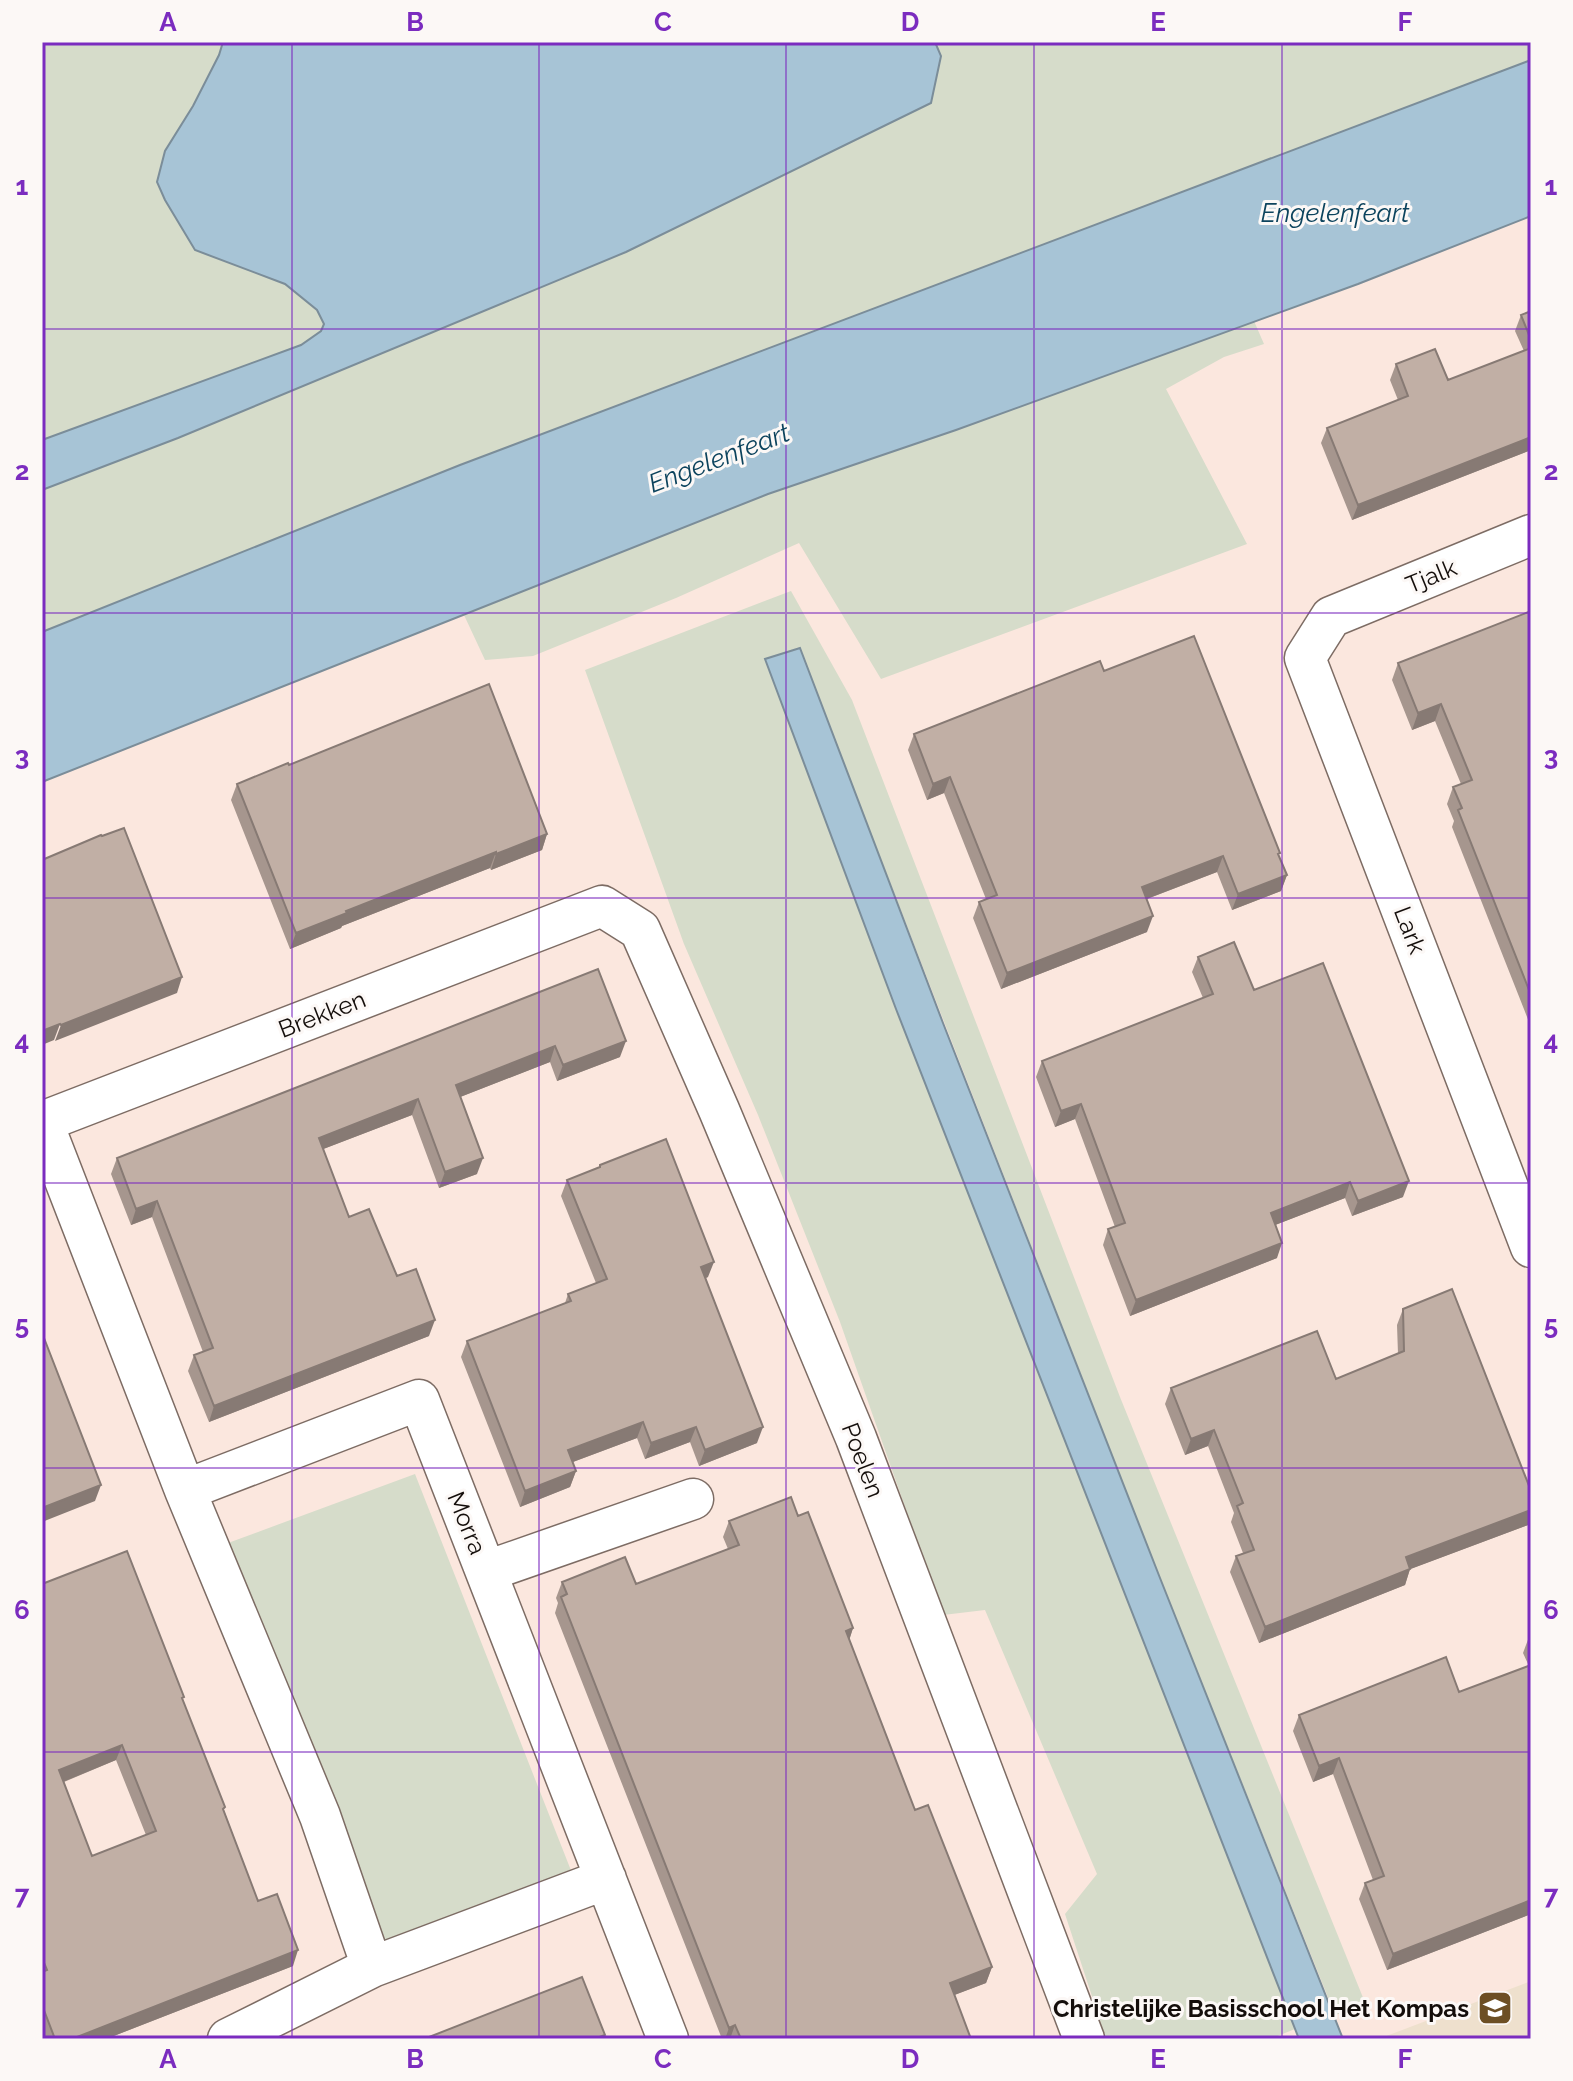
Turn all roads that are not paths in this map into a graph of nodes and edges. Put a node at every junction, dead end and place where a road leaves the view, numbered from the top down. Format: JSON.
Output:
{"nodes":[{"id":1,"x":1531,"y":535,"type":"edge"},
{"id":2,"x":1331,"y":617,"type":"joint"},
{"id":3,"x":602,"y":906,"type":"joint"},
{"id":4,"x":42,"y":1122,"type":"edge"},
{"id":5,"x":1531,"y":1247,"type":"edge"},
{"id":6,"x":185,"y":1490,"type":"junction"},
{"id":7,"x":693,"y":1499,"type":"dead end"},
{"id":8,"x":487,"y":1571,"type":"junction"},
{"id":9,"x":606,"y":1879,"type":"junction"},
{"id":10,"x":372,"y":1967,"type":"junction"},
{"id":11,"x":228,"y":2039,"type":"edge"},
{"id":12,"x":668,"y":2039,"type":"edge"},
{"id":13,"x":1084,"y":2039,"type":"edge"}],
"edges":[{"from":1,"to":2,"type":"street","name":"Tjalk"},
{"from":2,"to":5,"type":"street","name":"Lark"},
{"from":3,"to":4,"type":"street","name":"Brekken"},
{"from":3,"to":13,"type":"street","name":"Poelen"},
{"from":4,"to":6,"type":"street"},
{"from":6,"to":8,"type":"street","name":"Morra"},
{"from":6,"to":10,"type":"street"},
{"from":7,"to":8,"type":"street"},
{"from":8,"to":9,"type":"street","name":"Morra"},
{"from":9,"to":10,"type":"street"},
{"from":9,"to":12,"type":"street","name":"Morra"},
{"from":10,"to":11,"type":"street"}]}
